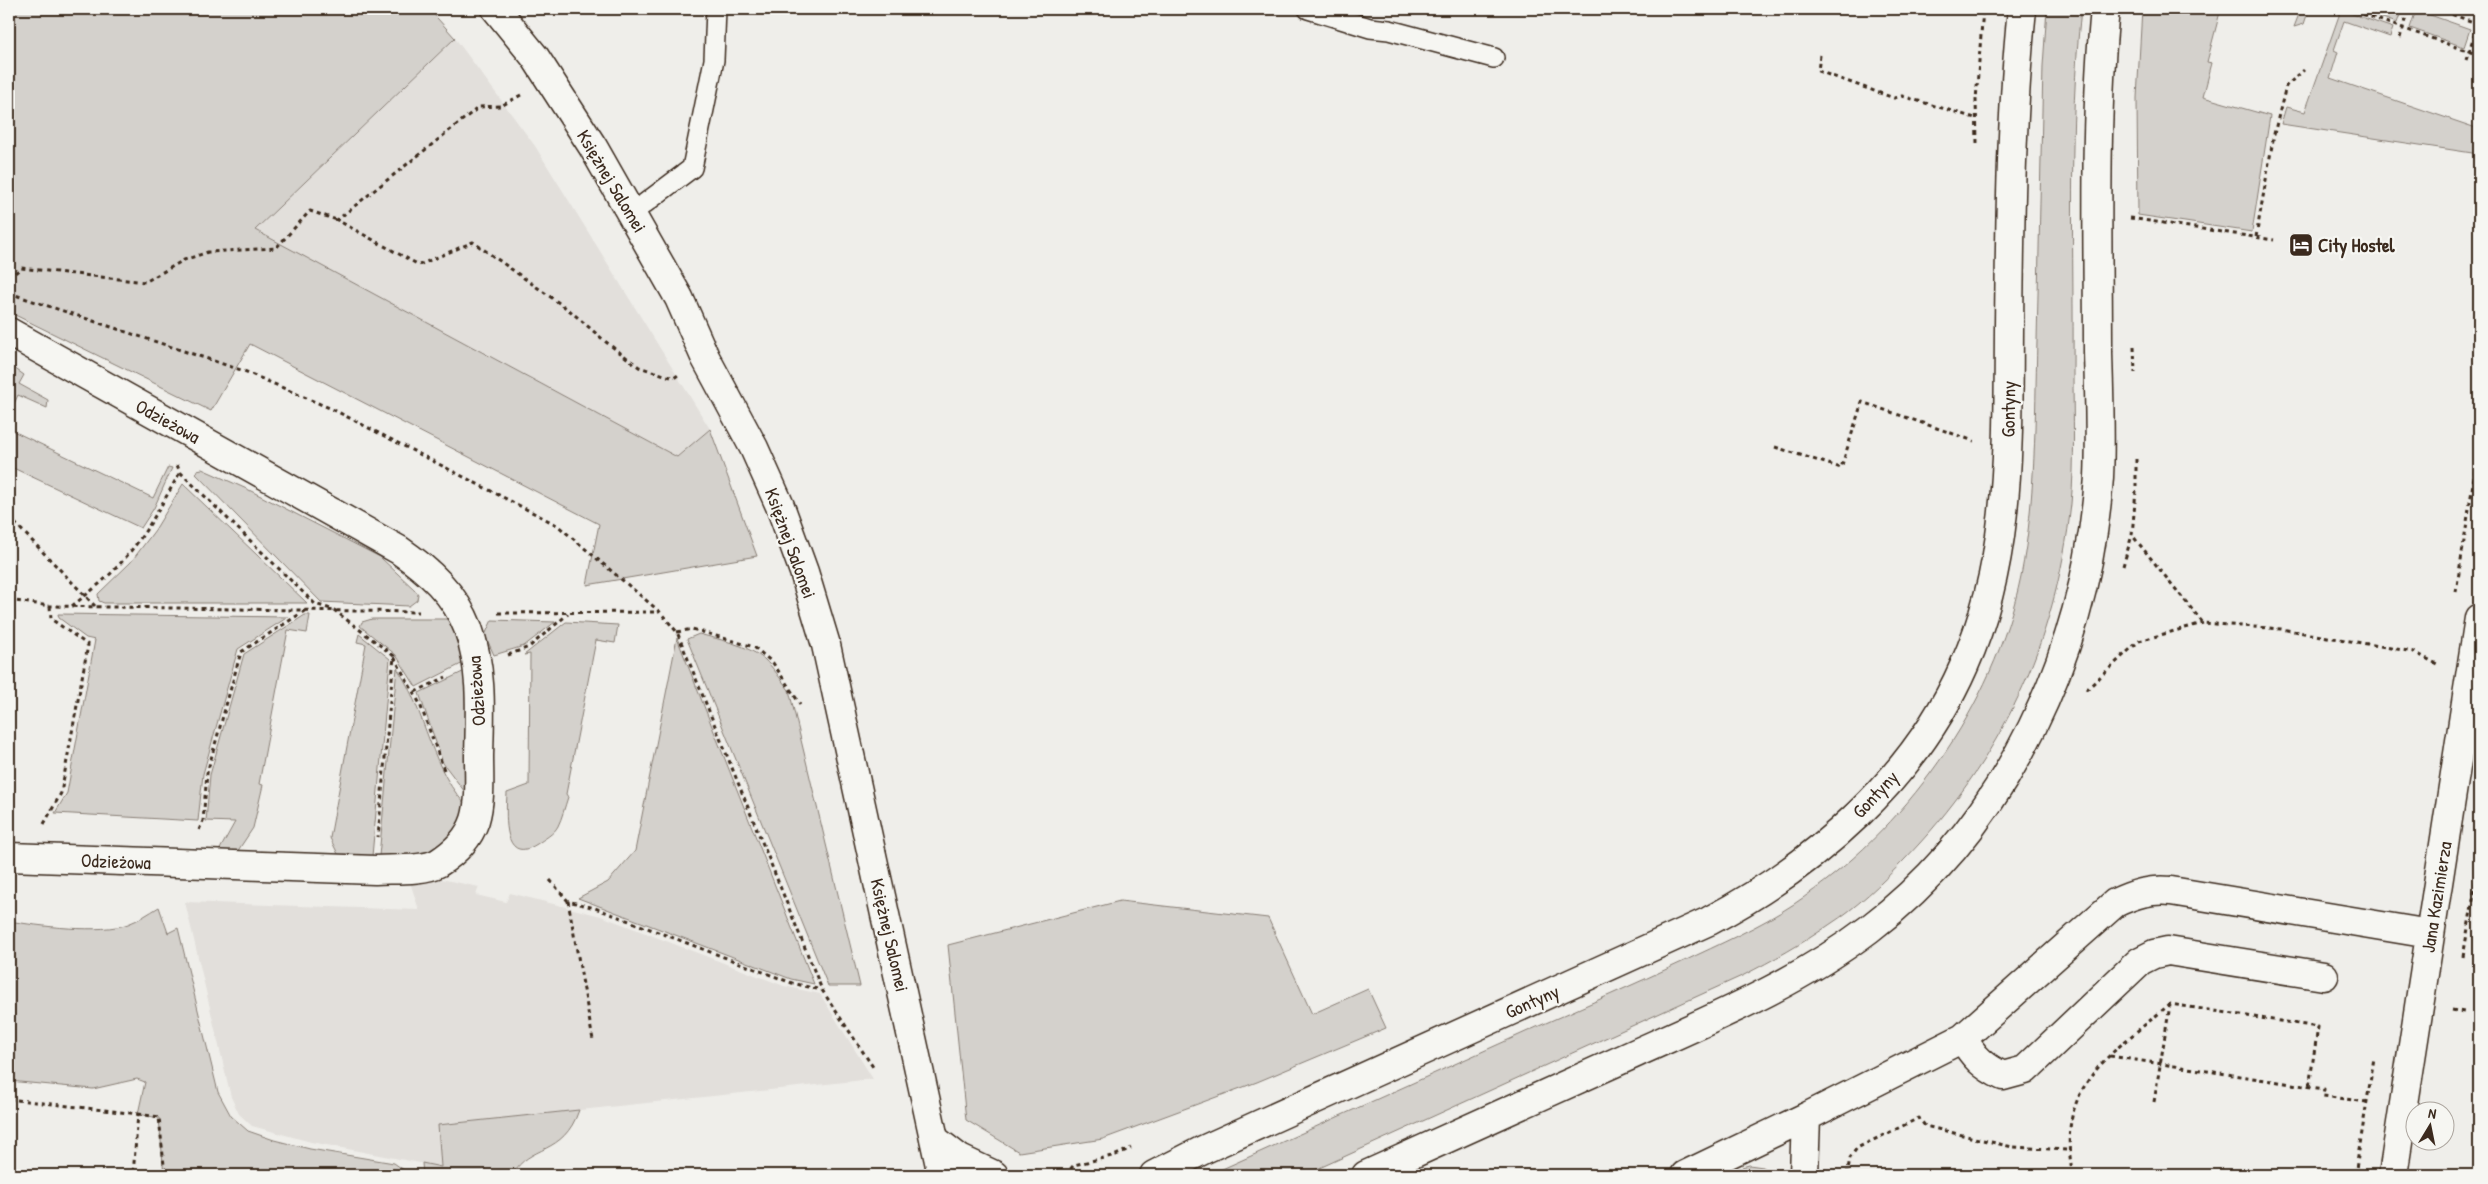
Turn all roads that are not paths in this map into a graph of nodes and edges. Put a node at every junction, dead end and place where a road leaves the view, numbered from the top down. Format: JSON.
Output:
{"nodes":[{"id":1,"x":496,"y":9,"type":"edge"},
{"id":2,"x":716,"y":9,"type":"edge"},
{"id":3,"x":1308,"y":9,"type":"edge"},
{"id":4,"x":2022,"y":9,"type":"edge"},
{"id":5,"x":2105,"y":9,"type":"edge"},
{"id":6,"x":1494,"y":58,"type":"dead end"},
{"id":7,"x":632,"y":213,"type":"junction"},
{"id":8,"x":9,"y":332,"type":"edge"},
{"id":9,"x":2479,"y":618,"type":"edge"},
{"id":10,"x":17,"y":857,"type":"edge"},
{"id":11,"x":2430,"y":934,"type":"junction"},
{"id":12,"x":2324,"y":976,"type":"dead end"},
{"id":13,"x":1962,"y":1038,"type":"junction"},
{"id":14,"x":1806,"y":1118,"type":"junction"},
{"id":15,"x":934,"y":1139,"type":"junction"},
{"id":16,"x":942,"y":1175,"type":"edge"},
{"id":17,"x":994,"y":1175,"type":"edge"},
{"id":18,"x":1154,"y":1175,"type":"edge"},
{"id":19,"x":1366,"y":1175,"type":"edge"},
{"id":20,"x":1685,"y":1175,"type":"edge"},
{"id":21,"x":1804,"y":1175,"type":"edge"},
{"id":22,"x":2393,"y":1175,"type":"edge"}],
"edges":[{"from":1,"to":7,"type":"street","name":"Księżnej Salomei"},
{"from":2,"to":7,"type":"lane"},
{"from":3,"to":6,"type":"lane"},
{"from":4,"to":18,"type":"street","name":"Gontyny"},
{"from":5,"to":19,"type":"street"},
{"from":7,"to":15,"type":"street","name":"Księżnej Salomei"},
{"from":8,"to":10,"type":"street","name":"Odzieżowa"},
{"from":9,"to":11,"type":"street","name":"Jana Kazimierza"},
{"from":11,"to":13,"type":"street"},
{"from":11,"to":22,"type":"street","name":"Jana Kazimierza"},
{"from":12,"to":13,"type":"street"},
{"from":13,"to":14,"type":"street"},
{"from":14,"to":20,"type":"street"},
{"from":14,"to":21,"type":"street"},
{"from":15,"to":16,"type":"street","name":"Księżnej Salomei"},
{"from":15,"to":17,"type":"street"}]}
